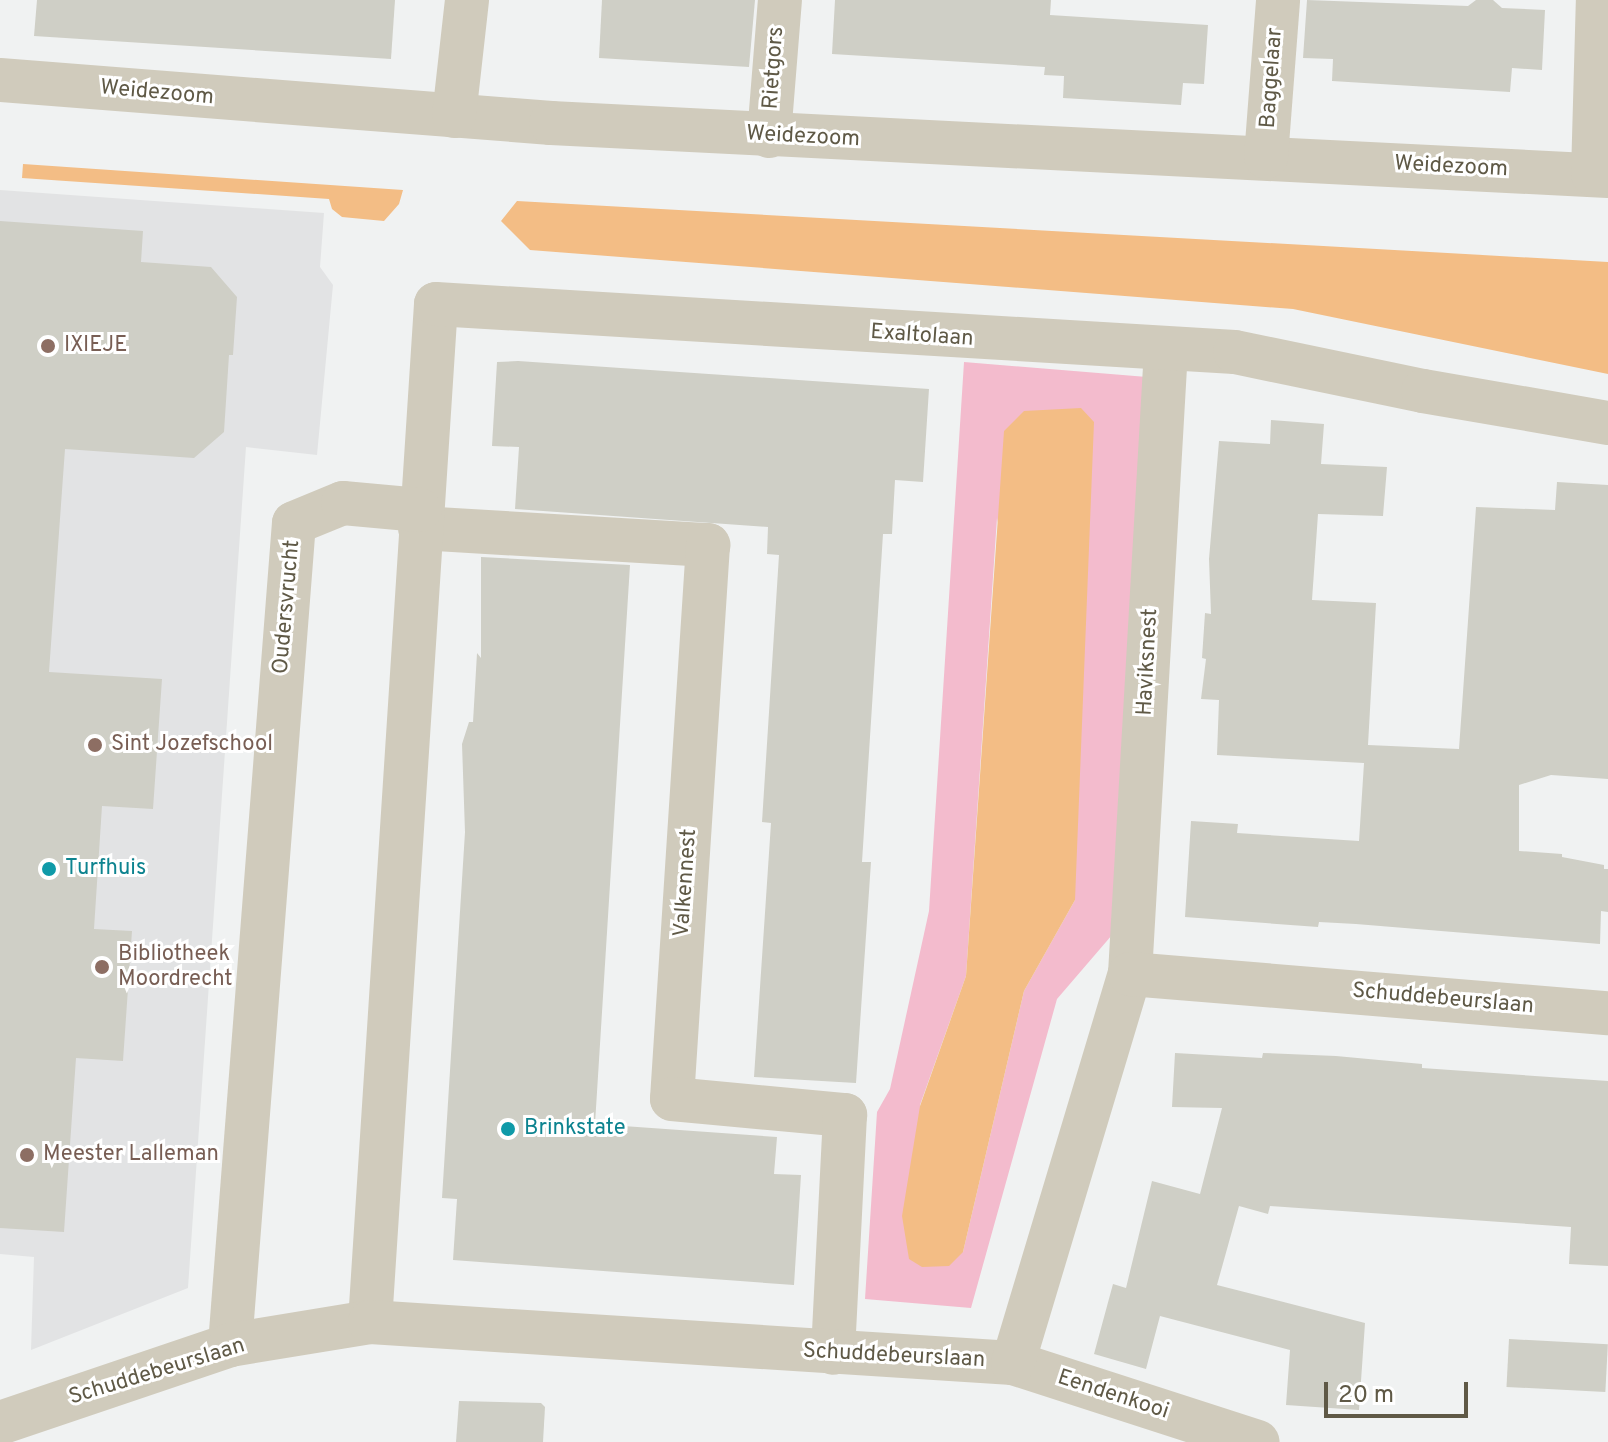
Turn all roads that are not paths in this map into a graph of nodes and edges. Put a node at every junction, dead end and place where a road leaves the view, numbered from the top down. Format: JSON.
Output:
{"nodes":[{"id":1,"x":467,"y":0,"type":"edge"},
{"id":2,"x":780,"y":0,"type":"edge"},
{"id":3,"x":1278,"y":0,"type":"edge"},
{"id":4,"x":1598,"y":0,"type":"edge"},
{"id":5,"x":0,"y":80,"type":"edge"},
{"id":6,"x":454,"y":116,"type":"junction"},
{"id":7,"x":769,"y":136,"type":"junction"},
{"id":8,"x":1266,"y":157,"type":"junction"},
{"id":9,"x":1600,"y":175,"type":"edge"},
{"id":10,"x":1166,"y":349,"type":"junction"},
{"id":11,"x":1608,"y":423,"type":"edge"},
{"id":12,"x":420,"y":519,"type":"junction"},
{"id":13,"x":1130,"y":974,"type":"junction"},
{"id":14,"x":1608,"y":1013,"type":"edge"},
{"id":15,"x":370,"y":1322,"type":"junction"},
{"id":16,"x":230,"y":1345,"type":"junction"},
{"id":17,"x":833,"y":1353,"type":"junction"},
{"id":18,"x":1013,"y":1363,"type":"junction"},
{"id":19,"x":0,"y":1423,"type":"edge"},
{"id":20,"x":1258,"y":1442,"type":"edge"}],
"edges":[{"from":1,"to":6,"type":"street"},
{"from":2,"to":7,"type":"street","name":"Rietgors"},
{"from":3,"to":8,"type":"street","name":"Baggelaar"},
{"from":4,"to":9,"type":"street"},
{"from":5,"to":6,"type":"street","name":"Weidezoom"},
{"from":6,"to":7,"type":"street","name":"Weidezoom"},
{"from":7,"to":8,"type":"street","name":"Weidezoom"},
{"from":8,"to":9,"type":"street","name":"Weidezoom"},
{"from":10,"to":11,"type":"street","name":"Exaltolaan"},
{"from":10,"to":12,"type":"street","name":"Exaltolaan"},
{"from":10,"to":13,"type":"street","name":"Haviksnest"},
{"from":12,"to":15,"type":"street"},
{"from":12,"to":16,"type":"street","name":"Oudersvrucht"},
{"from":12,"to":17,"type":"street","name":"Valkennest"},
{"from":13,"to":14,"type":"street","name":"Schuddebeurslaan"},
{"from":13,"to":18,"type":"street","name":"Schuddebeurslaan"},
{"from":15,"to":16,"type":"street","name":"Schuddebeurslaan"},
{"from":15,"to":17,"type":"street","name":"Schuddebeurslaan"},
{"from":16,"to":19,"type":"street","name":"Schuddebeurslaan"},
{"from":17,"to":18,"type":"street","name":"Schuddebeurslaan"},
{"from":18,"to":20,"type":"street","name":"Eendenkooi"}]}
